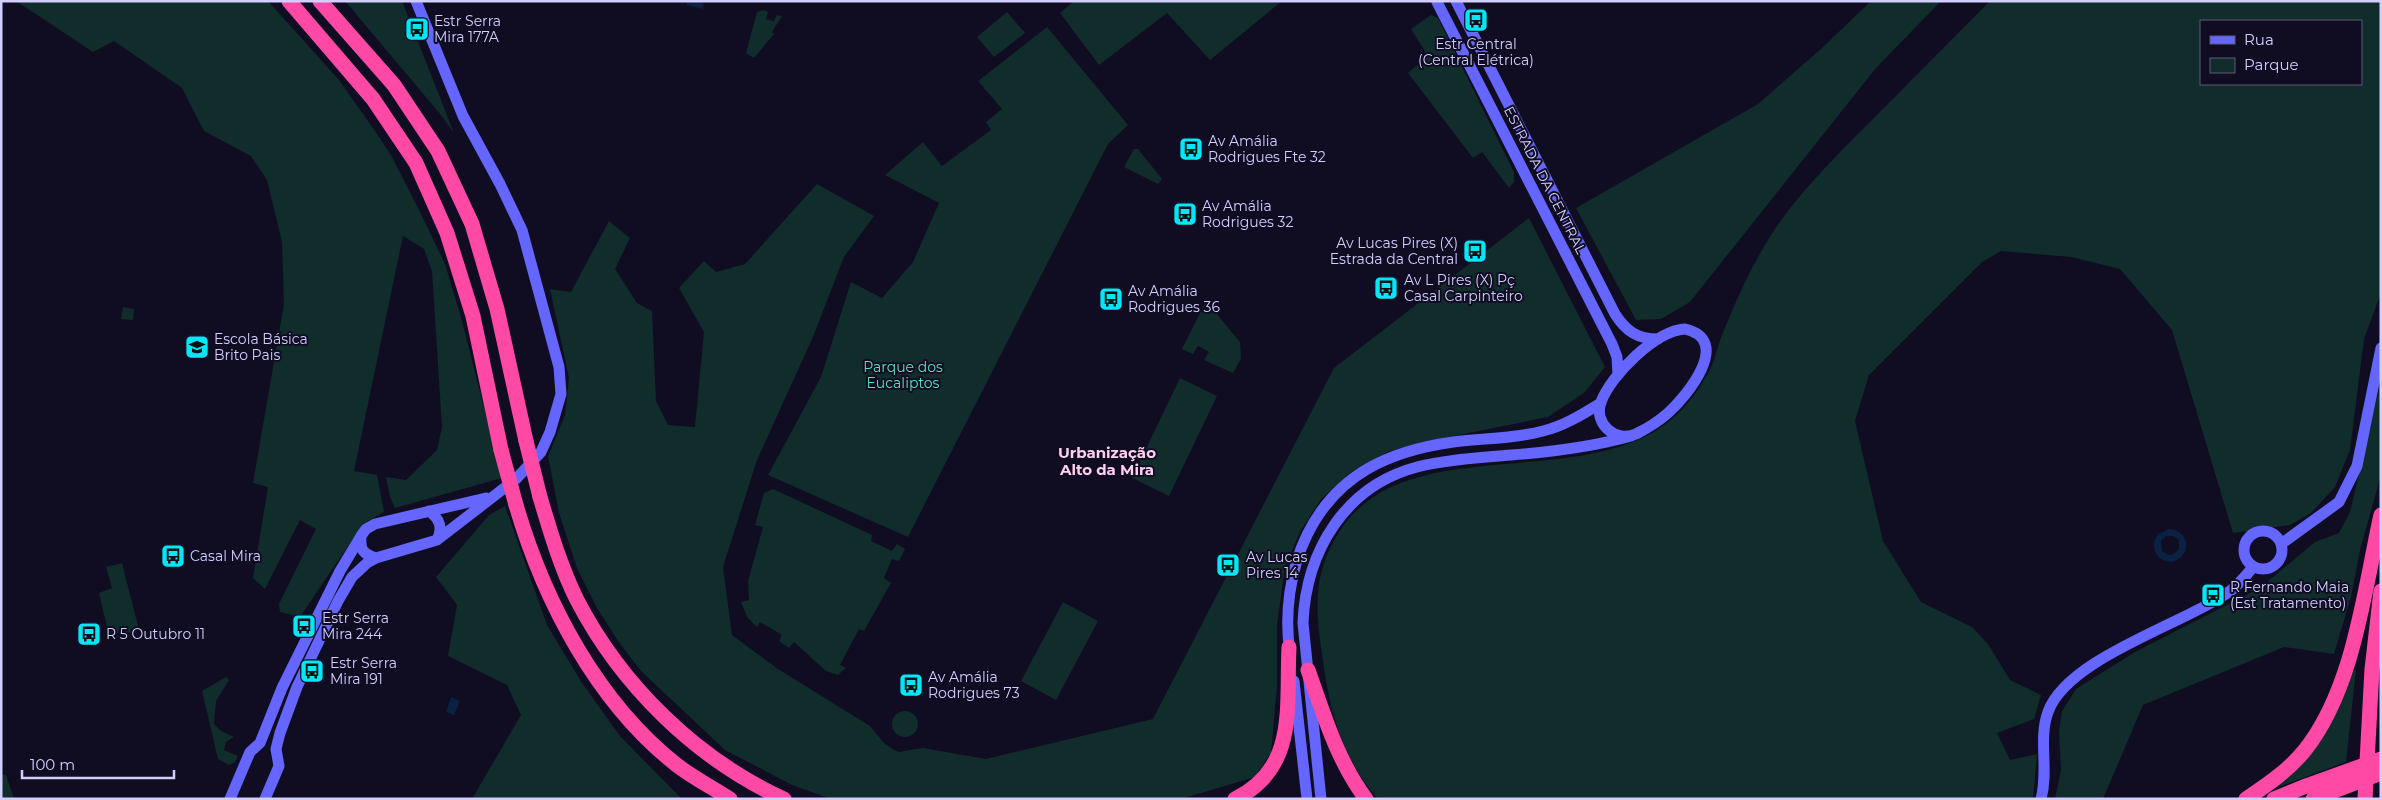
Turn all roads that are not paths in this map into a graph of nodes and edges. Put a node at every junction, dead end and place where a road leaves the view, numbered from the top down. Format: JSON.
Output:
{"nodes":[{"id":1,"x":288,"y":1,"type":"edge"},
{"id":2,"x":320,"y":1,"type":"edge"},
{"id":3,"x":416,"y":1,"type":"edge"},
{"id":4,"x":1456,"y":1,"type":"edge"},
{"id":5,"x":1437,"y":2,"type":"edge"},
{"id":6,"x":1500,"y":87,"type":"junction"},
{"id":7,"x":1484,"y":94,"type":"junction"},
{"id":8,"x":1658,"y":339,"type":"junction"},
{"id":9,"x":2381,"y":348,"type":"edge"},
{"id":10,"x":1618,"y":374,"type":"junction"},
{"id":11,"x":1601,"y":403,"type":"junction"},
{"id":12,"x":1631,"y":436,"type":"junction"},
{"id":13,"x":490,"y":498,"type":"junction"},
{"id":14,"x":429,"y":511,"type":"junction"},
{"id":15,"x":2381,"y":515,"type":"edge"},
{"id":16,"x":361,"y":536,"type":"junction"},
{"id":17,"x":437,"y":540,"type":"junction"},
{"id":18,"x":2281,"y":544,"type":"junction"},
{"id":19,"x":376,"y":558,"type":"junction"},
{"id":20,"x":2253,"y":567,"type":"junction"},
{"id":21,"x":2381,"y":591,"type":"edge"},
{"id":22,"x":1289,"y":647,"type":"junction"},
{"id":23,"x":1308,"y":670,"type":"junction"},
{"id":24,"x":260,"y":743,"type":"junction"},
{"id":25,"x":276,"y":749,"type":"junction"},
{"id":26,"x":2381,"y":759,"type":"edge"},
{"id":27,"x":2381,"y":773,"type":"edge"},
{"id":28,"x":2310,"y":792,"type":"edge"},
{"id":29,"x":230,"y":799,"type":"edge"},
{"id":30,"x":266,"y":799,"type":"edge"},
{"id":31,"x":730,"y":799,"type":"edge"},
{"id":32,"x":784,"y":799,"type":"edge"},
{"id":33,"x":1235,"y":799,"type":"edge"},
{"id":34,"x":1307,"y":799,"type":"edge"},
{"id":35,"x":1321,"y":799,"type":"edge"},
{"id":36,"x":1366,"y":799,"type":"edge"},
{"id":37,"x":2041,"y":799,"type":"edge"},
{"id":38,"x":2246,"y":799,"type":"edge"},
{"id":39,"x":2274,"y":799,"type":"edge"},
{"id":40,"x":2365,"y":799,"type":"edge"}],
"edges":[{"from":1,"to":31,"type":"highway","bridge":true},
{"from":2,"to":32,"type":"highway","bridge":true},
{"from":3,"to":13,"type":"main road"},
{"from":4,"to":6,"type":"main road","name":"ESTRADA DA CENTRAL"},
{"from":5,"to":7,"type":"main road","name":"ESTRADA DA CENTRAL"},
{"from":6,"to":7,"type":"main road"},
{"from":6,"to":8,"type":"main road","name":"ESTRADA DA CENTRAL"},
{"from":7,"to":10,"type":"main road","name":"ESTRADA DA CENTRAL"},
{"from":8,"to":10,"type":"main road"},
{"from":8,"to":12,"type":"main road"},
{"from":9,"to":18,"type":"main road"},
{"from":10,"to":11,"type":"main road"},
{"from":11,"to":12,"type":"main road"},
{"from":11,"to":22,"type":"main road"},
{"from":12,"to":23,"type":"main road"},
{"from":13,"to":14,"type":"main road"},
{"from":13,"to":17,"type":"main road"},
{"from":14,"to":16,"type":"main road"},
{"from":14,"to":17,"type":"main road"},
{"from":15,"to":38,"type":"highway"},
{"from":16,"to":19,"type":"main road"},
{"from":16,"to":24,"type":"main road"},
{"from":17,"to":19,"type":"main road"},
{"from":18,"to":20,"type":"main road"},
{"from":18,"to":20,"type":"main road"},
{"from":19,"to":25,"type":"main road"},
{"from":20,"to":37,"type":"main road"},
{"from":21,"to":40,"type":"highway"},
{"from":22,"to":33,"type":"highway"},
{"from":22,"to":34,"type":"main road"},
{"from":23,"to":35,"type":"main road"},
{"from":23,"to":36,"type":"highway"},
{"from":24,"to":25,"type":"main road"},
{"from":24,"to":29,"type":"main road"},
{"from":25,"to":30,"type":"main road"},
{"from":26,"to":28,"type":"highway","bridge":true},
{"from":27,"to":28,"type":"highway","bridge":true},
{"from":28,"to":39,"type":"highway"}]}
